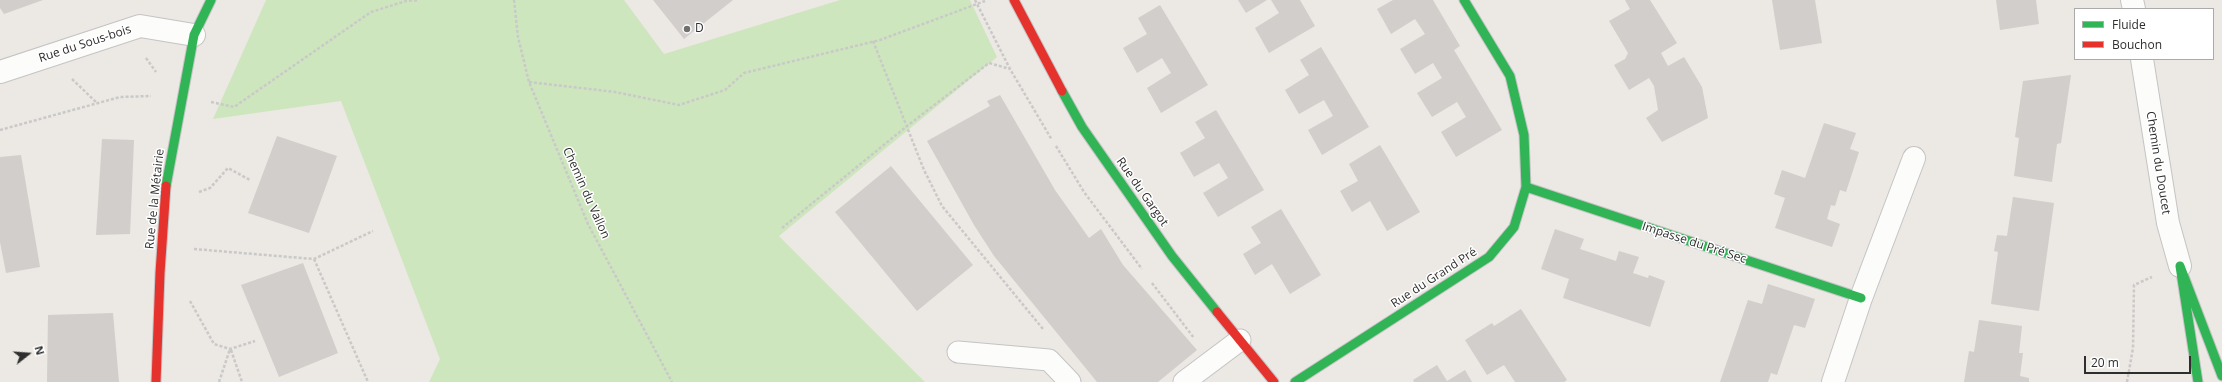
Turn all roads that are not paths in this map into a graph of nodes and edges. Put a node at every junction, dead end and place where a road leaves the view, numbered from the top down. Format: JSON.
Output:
{"nodes":[{"id":1,"x":212,"y":0,"type":"edge"},
{"id":2,"x":1014,"y":0,"type":"edge"},
{"id":3,"x":1464,"y":0,"type":"edge"},
{"id":4,"x":194,"y":35,"type":"junction"},
{"id":5,"x":2142,"y":60,"type":"edge"},
{"id":6,"x":0,"y":72,"type":"edge"},
{"id":7,"x":1914,"y":158,"type":"dead end"},
{"id":8,"x":1526,"y":188,"type":"junction"},
{"id":9,"x":2180,"y":266,"type":"junction"},
{"id":10,"x":1861,"y":298,"type":"junction"},
{"id":11,"x":1240,"y":340,"type":"junction"},
{"id":12,"x":958,"y":352,"type":"dead end"},
{"id":13,"x":2222,"y":376,"type":"edge"},
{"id":14,"x":156,"y":382,"type":"edge"},
{"id":15,"x":1070,"y":382,"type":"edge"},
{"id":16,"x":1184,"y":382,"type":"edge"},
{"id":17,"x":1274,"y":382,"type":"edge"},
{"id":18,"x":1295,"y":382,"type":"edge"},
{"id":19,"x":1833,"y":382,"type":"edge"},
{"id":20,"x":2198,"y":382,"type":"edge"}],
"edges":[{"from":1,"to":4,"type":"street","name":"Rue de la Métairie"},
{"from":2,"to":11,"type":"street","name":"Rue du Gargot"},
{"from":3,"to":8,"type":"street","name":"Rue du Grand Pré"},
{"from":4,"to":6,"type":"street","name":"Rue du Sous-bois"},
{"from":4,"to":14,"type":"street","name":"Rue de la Métairie"},
{"from":5,"to":9,"type":"street","name":"Chemin du Doucet"},
{"from":7,"to":10,"type":"street"},
{"from":8,"to":10,"type":"street","name":"Impasse du Pré Sec"},
{"from":8,"to":18,"type":"street","name":"Rue du Grand Pré"},
{"from":9,"to":13,"type":"street","name":"Chemin du Doucet"},
{"from":9,"to":20,"type":"street","name":"Chemin du Doucet"},
{"from":10,"to":19,"type":"street"},
{"from":11,"to":16,"type":"lane"},
{"from":11,"to":17,"type":"street","name":"Rue du Gargot"},
{"from":12,"to":15,"type":"lane"}]}
